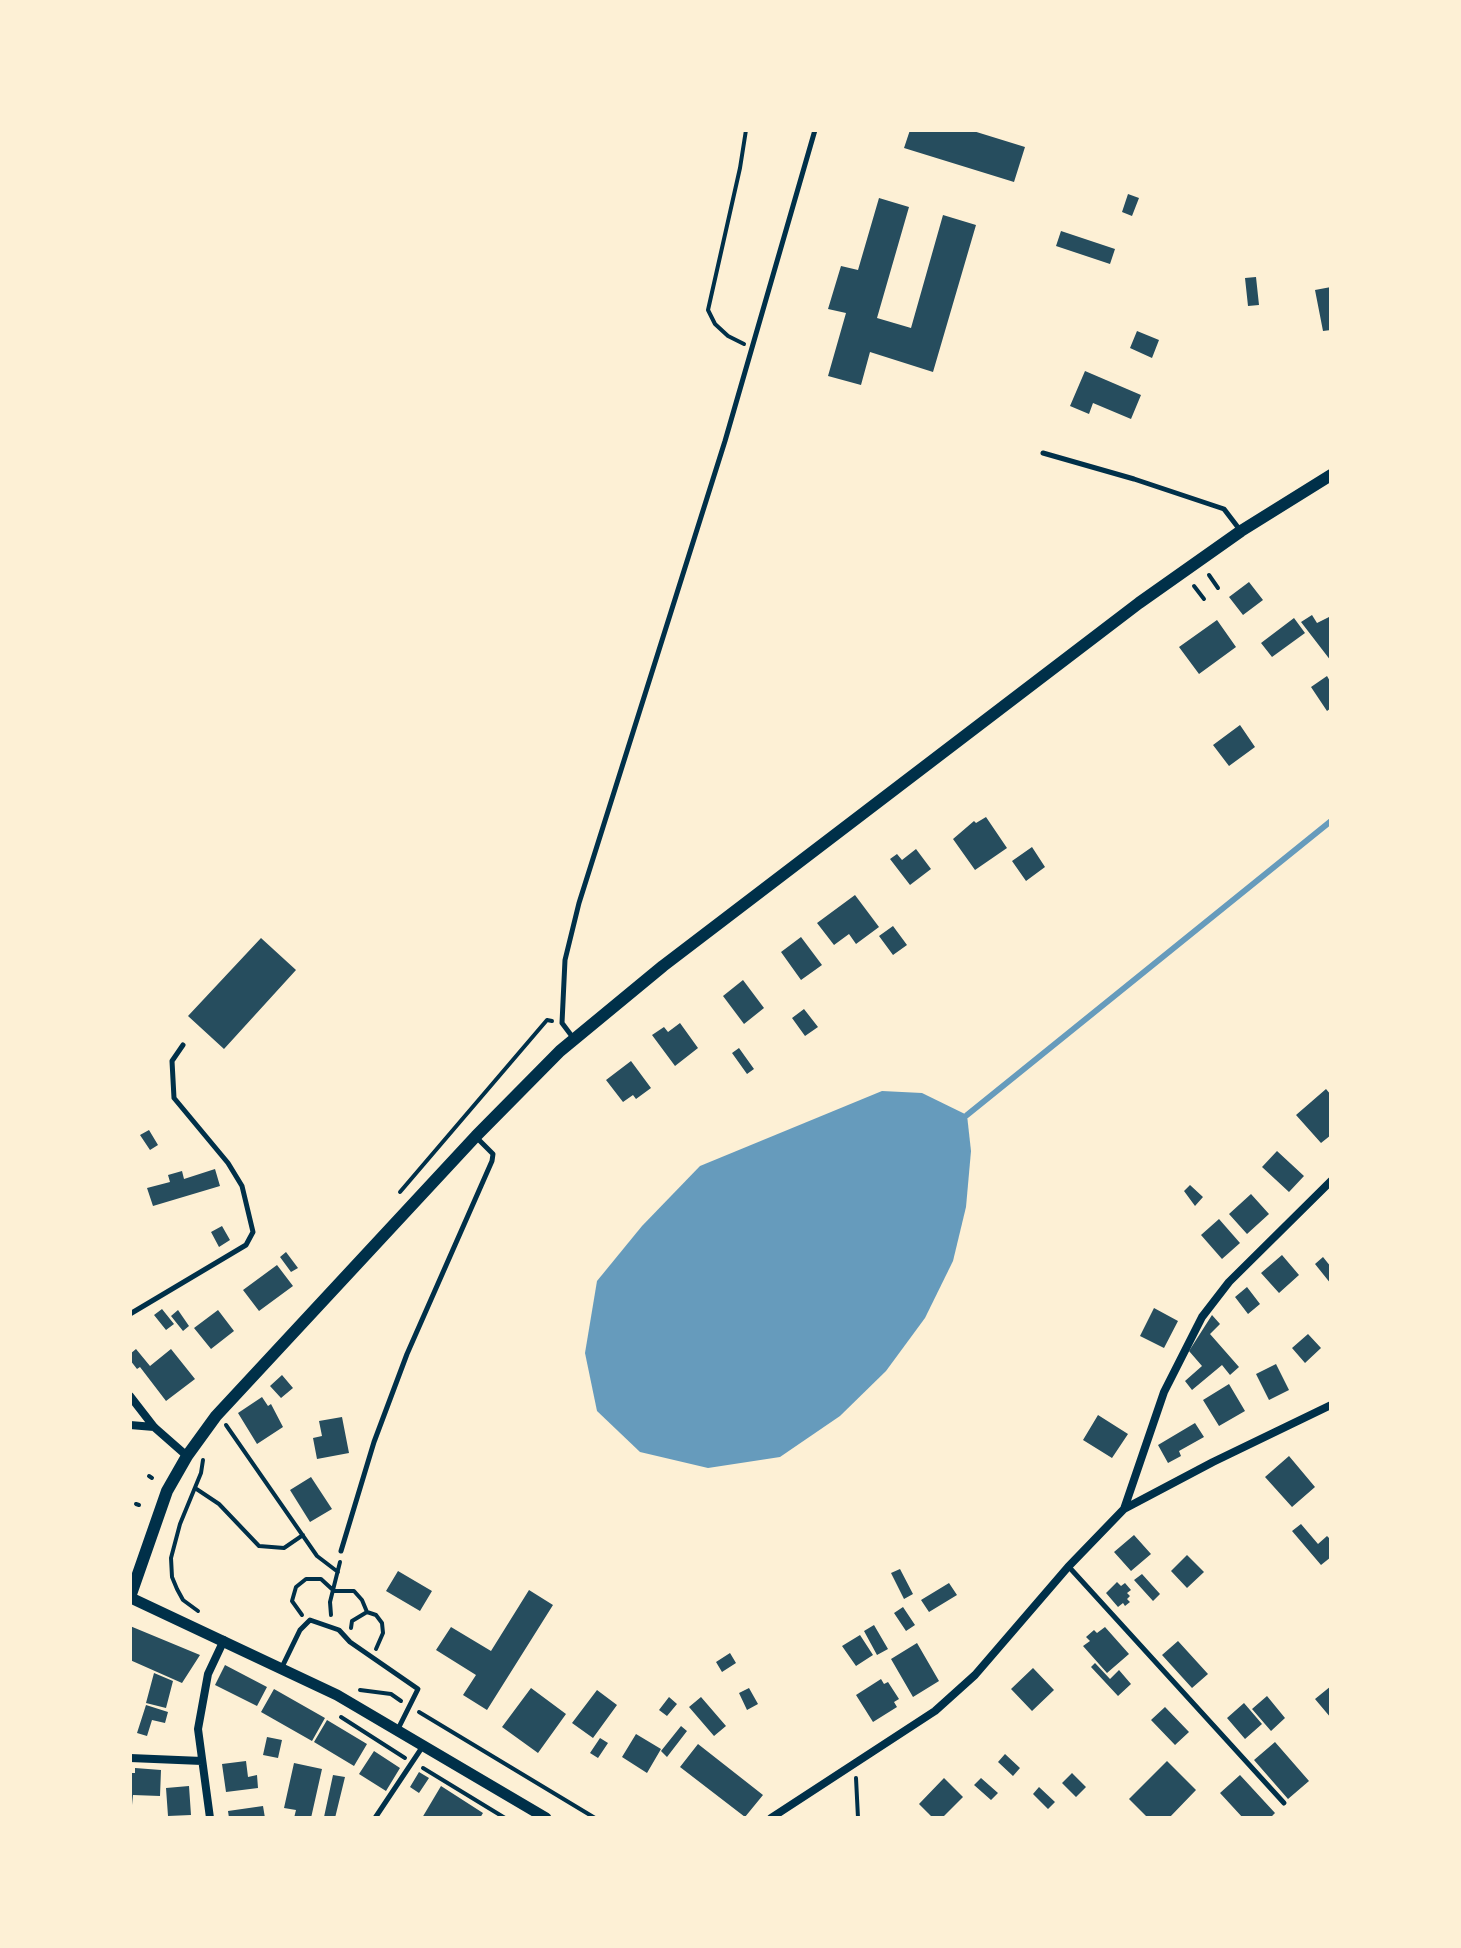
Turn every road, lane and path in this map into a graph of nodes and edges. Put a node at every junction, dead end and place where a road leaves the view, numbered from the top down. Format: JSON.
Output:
{"nodes":[{"id":1,"x":746,"y":130,"type":"edge"},
{"id":2,"x":815,"y":130,"type":"edge"},
{"id":3,"x":753,"y":348,"type":"junction"},
{"id":4,"x":1043,"y":453,"type":"dead end"},
{"id":5,"x":1331,"y":475,"type":"edge"},
{"id":6,"x":1241,"y":531,"type":"junction"},
{"id":7,"x":1209,"y":575,"type":"dead end"},
{"id":8,"x":1194,"y":586,"type":"dead end"},
{"id":9,"x":1218,"y":588,"type":"dead end"},
{"id":10,"x":1204,"y":599,"type":"dead end"},
{"id":11,"x":562,"y":1023,"type":"junction"},
{"id":12,"x":574,"y":1039,"type":"junction"},
{"id":13,"x":183,"y":1045,"type":"dead end"},
{"id":14,"x":476,"y":1136,"type":"junction"},
{"id":15,"x":1331,"y":1181,"type":"edge"},
{"id":16,"x":394,"y":1199,"type":"dead end"},
{"id":17,"x":130,"y":1314,"type":"edge"},
{"id":18,"x":130,"y":1396,"type":"edge"},
{"id":19,"x":1331,"y":1405,"type":"edge"},
{"id":20,"x":130,"y":1425,"type":"edge"},
{"id":21,"x":226,"y":1425,"type":"dead end"},
{"id":22,"x":154,"y":1427,"type":"junction"},
{"id":23,"x":187,"y":1456,"type":"junction"},
{"id":24,"x":204,"y":1462,"type":"dead end"},
{"id":25,"x":195,"y":1488,"type":"junction"},
{"id":26,"x":1124,"y":1509,"type":"junction"},
{"id":27,"x":173,"y":1521,"type":"dead end"},
{"id":28,"x":180,"y":1524,"type":"junction"},
{"id":29,"x":303,"y":1535,"type":"junction"},
{"id":30,"x":341,"y":1551,"type":"joint"},
{"id":31,"x":1068,"y":1567,"type":"junction"},
{"id":32,"x":338,"y":1572,"type":"junction"},
{"id":33,"x":334,"y":1591,"type":"junction"},
{"id":34,"x":130,"y":1598,"type":"edge"},
{"id":35,"x":183,"y":1600,"type":"dead end"},
{"id":36,"x":367,"y":1612,"type":"junction"},
{"id":37,"x":310,"y":1620,"type":"junction"},
{"id":38,"x":327,"y":1624,"type":"junction"},
{"id":39,"x":224,"y":1640,"type":"junction"},
{"id":40,"x":350,"y":1642,"type":"junction"},
{"id":41,"x":372,"y":1656,"type":"junction"},
{"id":42,"x":282,"y":1667,"type":"junction"},
{"id":43,"x":350,"y":1685,"type":"dead end"},
{"id":44,"x":409,"y":1706,"type":"junction"},
{"id":45,"x":398,"y":1730,"type":"junction"},
{"id":46,"x":424,"y":1745,"type":"junction"},
{"id":47,"x":130,"y":1758,"type":"edge"},
{"id":48,"x":202,"y":1761,"type":"junction"},
{"id":49,"x":412,"y":1762,"type":"junction"},
{"id":50,"x":855,"y":1764,"type":"junction"},
{"id":51,"x":1284,"y":1803,"type":"dead end"},
{"id":52,"x":210,"y":1818,"type":"edge"},
{"id":53,"x":375,"y":1818,"type":"edge"},
{"id":54,"x":505,"y":1818,"type":"edge"},
{"id":55,"x":546,"y":1818,"type":"edge"},
{"id":56,"x":595,"y":1818,"type":"edge"},
{"id":57,"x":771,"y":1818,"type":"edge"},
{"id":58,"x":858,"y":1818,"type":"edge"}],
"edges":[{"from":1,"to":3,"type":"path"},
{"from":2,"to":3,"type":"lane"},
{"from":3,"to":11,"type":"lane"},
{"from":4,"to":6,"type":"lane"},
{"from":5,"to":6,"type":"main road"},
{"from":6,"to":12,"type":"main road"},
{"from":7,"to":9,"type":"path"},
{"from":8,"to":10,"type":"path"},
{"from":11,"to":12,"type":"lane"},
{"from":11,"to":16,"type":"path"},
{"from":12,"to":14,"type":"main road"},
{"from":13,"to":17,"type":"lane"},
{"from":14,"to":23,"type":"main road"},
{"from":14,"to":30,"type":"lane"},
{"from":15,"to":26,"type":"street"},
{"from":18,"to":22,"type":"street"},
{"from":19,"to":26,"type":"street"},
{"from":20,"to":22,"type":"street"},
{"from":21,"to":29,"type":"path"},
{"from":22,"to":23,"type":"street"},
{"from":23,"to":34,"type":"main road"},
{"from":24,"to":25,"type":"path"},
{"from":25,"to":28,"type":"path"},
{"from":25,"to":29,"type":"path"},
{"from":26,"to":31,"type":"street"},
{"from":27,"to":28,"type":"path"},
{"from":28,"to":35,"type":"path"},
{"from":29,"to":32,"type":"path"},
{"from":30,"to":32,"type":"path"},
{"from":31,"to":50,"type":"street"},
{"from":31,"to":51,"type":"lane"},
{"from":32,"to":33,"type":"path"},
{"from":33,"to":36,"type":"path"},
{"from":33,"to":37,"type":"path"},
{"from":33,"to":38,"type":"path"},
{"from":34,"to":39,"type":"street"},
{"from":36,"to":40,"type":"path"},
{"from":36,"to":41,"type":"path"},
{"from":37,"to":38,"type":"lane"},
{"from":37,"to":42,"type":"lane"},
{"from":38,"to":40,"type":"lane"},
{"from":39,"to":42,"type":"street"},
{"from":39,"to":48,"type":"street"},
{"from":40,"to":41,"type":"lane"},
{"from":41,"to":44,"type":"lane"},
{"from":42,"to":45,"type":"street"},
{"from":43,"to":44,"type":"path"},
{"from":44,"to":45,"type":"lane"},
{"from":44,"to":56,"type":"path"},
{"from":45,"to":46,"type":"street"},
{"from":46,"to":49,"type":"lane"},
{"from":46,"to":55,"type":"street"},
{"from":47,"to":48,"type":"street"},
{"from":48,"to":52,"type":"street"},
{"from":49,"to":53,"type":"lane"},
{"from":49,"to":54,"type":"path"},
{"from":50,"to":57,"type":"street"},
{"from":50,"to":58,"type":"path"}]}
